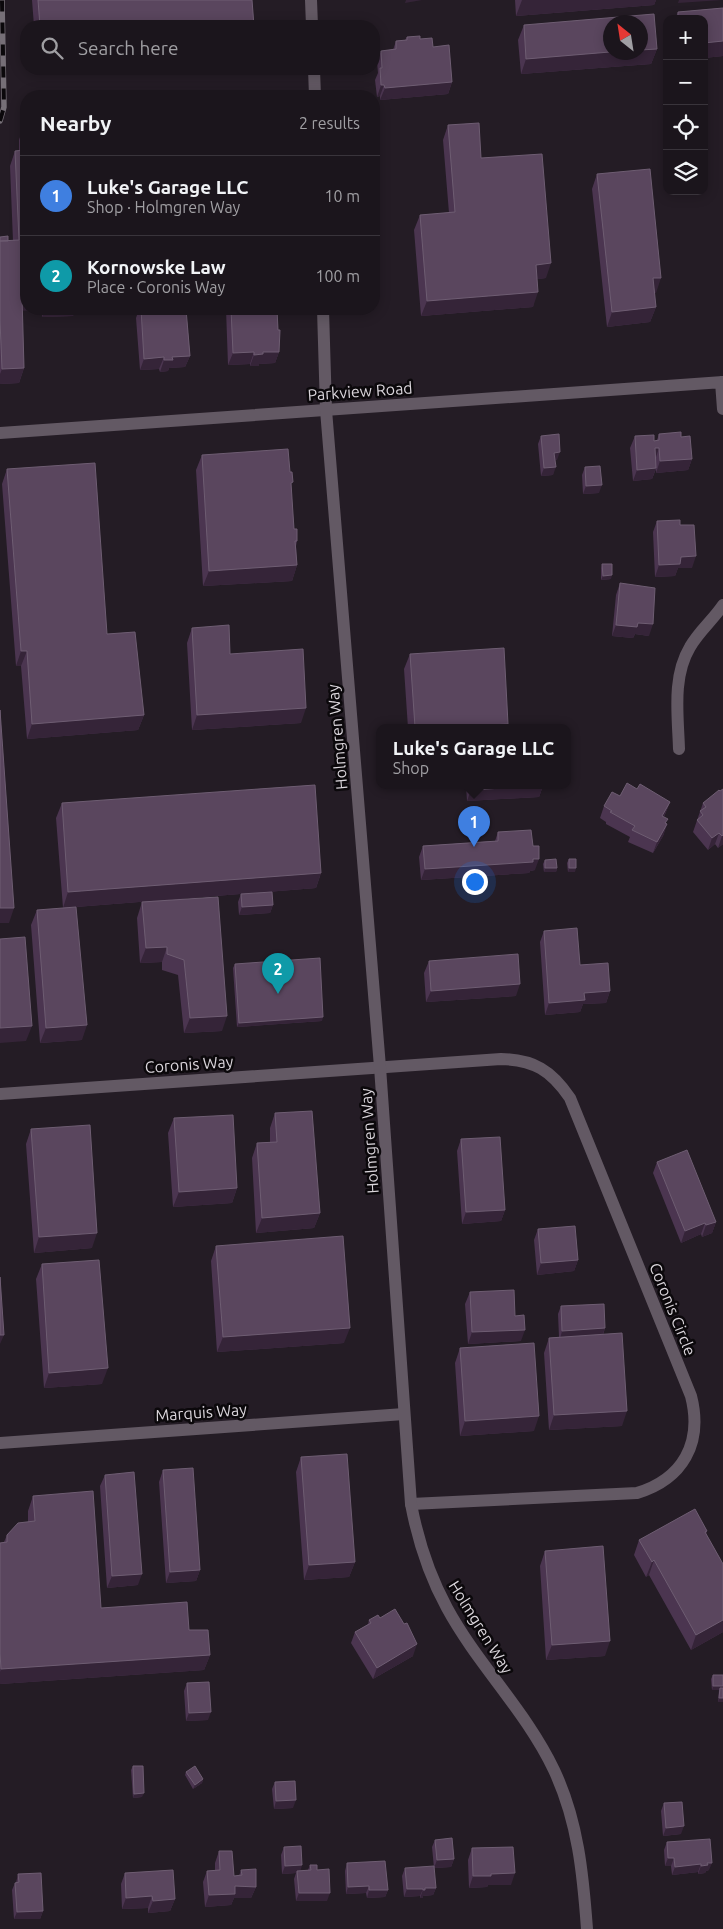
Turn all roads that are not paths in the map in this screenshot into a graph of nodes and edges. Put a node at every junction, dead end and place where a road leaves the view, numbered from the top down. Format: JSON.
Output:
{"nodes":[{"id":1,"x":312,"y":0,"type":"edge"},
{"id":2,"x":312,"y":20,"type":"edge"},
{"id":3,"x":314,"y":75,"type":"edge"},
{"id":4,"x":315,"y":90,"type":"edge"},
{"id":5,"x":323,"y":315,"type":"edge"},
{"id":6,"x":722,"y":382,"type":"edge"},
{"id":7,"x":723,"y":409,"type":"edge"},
{"id":8,"x":326,"y":410,"type":"junction"},
{"id":9,"x":0,"y":433,"type":"edge"},
{"id":10,"x":723,"y":605,"type":"edge"},
{"id":11,"x":679,"y":749,"type":"dead end"},
{"id":12,"x":380,"y":1067,"type":"junction"},
{"id":13,"x":0,"y":1094,"type":"edge"},
{"id":14,"x":404,"y":1414,"type":"junction"},
{"id":15,"x":0,"y":1443,"type":"edge"},
{"id":16,"x":411,"y":1504,"type":"junction"},
{"id":17,"x":587,"y":1929,"type":"edge"}],
"edges":[{"from":1,"to":2,"type":"street"},
{"from":3,"to":4,"type":"street"},
{"from":5,"to":8,"type":"street","name":"Holmgren Way"},
{"from":6,"to":7,"type":"street"},
{"from":6,"to":8,"type":"street","name":"Parkview Road"},
{"from":8,"to":9,"type":"street","name":"Parkview Road"},
{"from":8,"to":12,"type":"street","name":"Holmgren Way"},
{"from":10,"to":11,"type":"street"},
{"from":12,"to":13,"type":"street","name":"Coronis Way"},
{"from":12,"to":14,"type":"street","name":"Holmgren Way"},
{"from":12,"to":16,"type":"street","name":"Coronis Circle"},
{"from":14,"to":15,"type":"street","name":"Marquis Way"},
{"from":14,"to":16,"type":"street","name":"Holmgren Way"},
{"from":16,"to":17,"type":"street","name":"Holmgren Way"}]}
